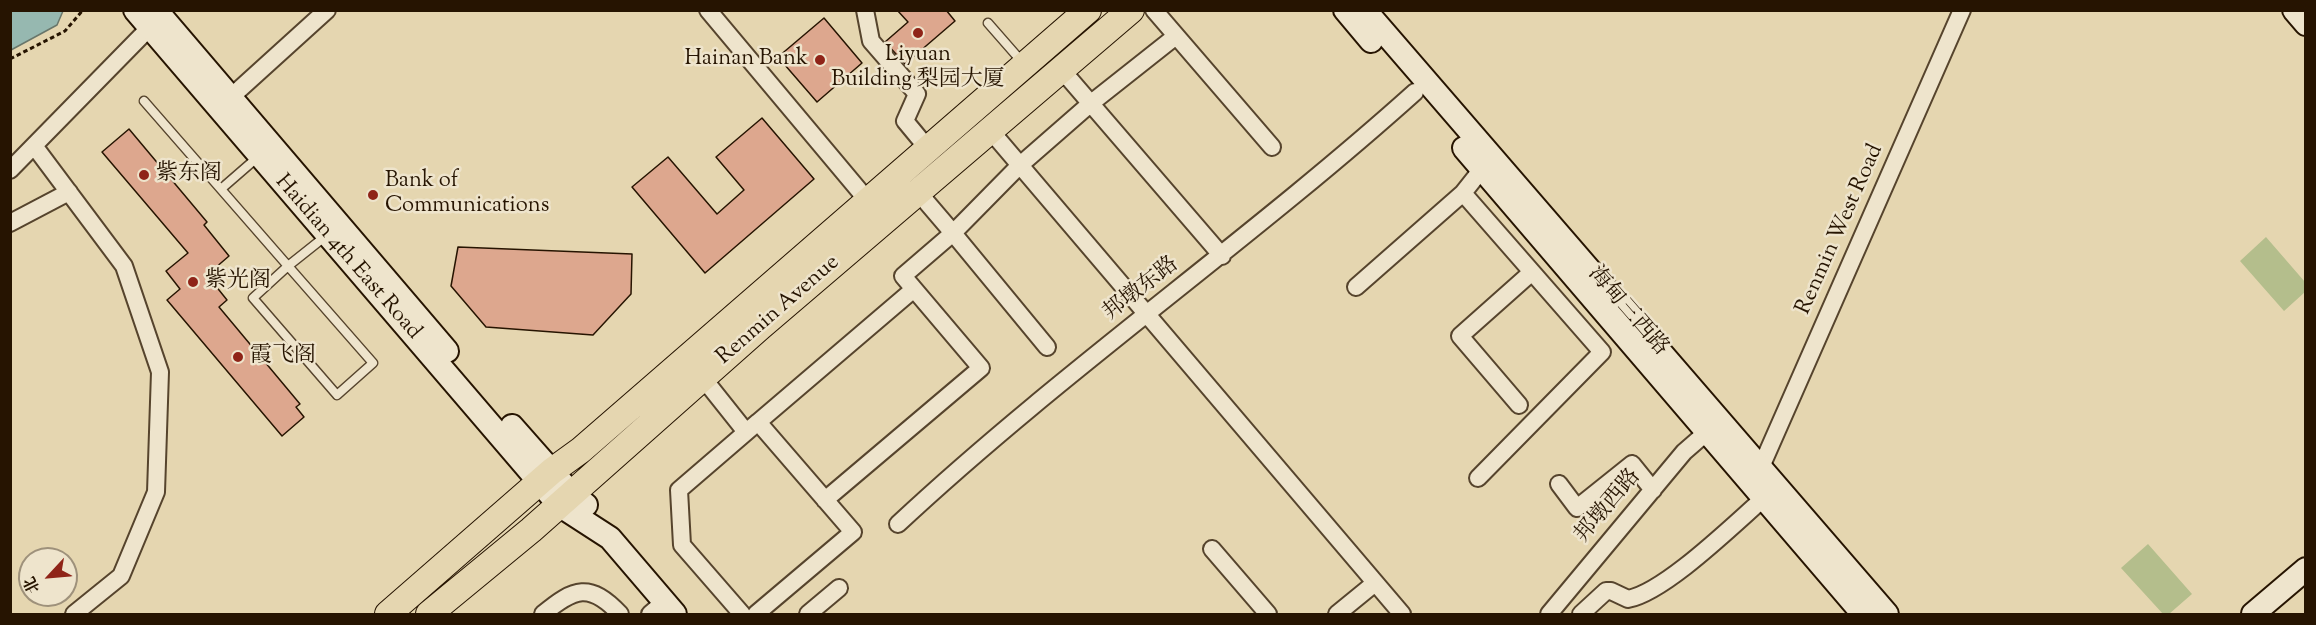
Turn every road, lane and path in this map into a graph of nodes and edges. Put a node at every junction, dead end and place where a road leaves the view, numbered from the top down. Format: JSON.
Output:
{"nodes":[{"id":1,"x":83,"y":10,"type":"edge"},
{"id":2,"x":327,"y":10,"type":"edge"},
{"id":3,"x":708,"y":10,"type":"edge"},
{"id":4,"x":865,"y":10,"type":"edge"},
{"id":5,"x":1088,"y":10,"type":"edge"},
{"id":6,"x":1131,"y":10,"type":"edge"},
{"id":7,"x":1154,"y":10,"type":"edge"},
{"id":8,"x":1345,"y":10,"type":"edge"},
{"id":9,"x":1365,"y":10,"type":"edge"},
{"id":10,"x":1962,"y":10,"type":"edge"},
{"id":11,"x":2294,"y":10,"type":"edge"},
{"id":12,"x":150,"y":16,"type":"edge"},
{"id":13,"x":988,"y":23,"type":"dead end"},
{"id":14,"x":2306,"y":24,"type":"edge"},
{"id":15,"x":1176,"y":36,"type":"junction"},
{"id":16,"x":10,"y":59,"type":"edge"},
{"id":17,"x":1026,"y":66,"type":"junction"},
{"id":18,"x":1060,"y":69,"type":"junction"},
{"id":19,"x":1415,"y":92,"type":"junction"},
{"id":20,"x":231,"y":97,"type":"junction"},
{"id":21,"x":144,"y":101,"type":"dead end"},
{"id":22,"x":1090,"y":104,"type":"junction"},
{"id":23,"x":990,"y":130,"type":"junction"},
{"id":24,"x":35,"y":147,"type":"junction"},
{"id":25,"x":1272,"y":147,"type":"dead end"},
{"id":26,"x":929,"y":150,"type":"junction"},
{"id":27,"x":259,"y":156,"type":"junction"},
{"id":28,"x":1019,"y":166,"type":"junction"},
{"id":29,"x":1482,"y":169,"type":"junction"},
{"id":30,"x":10,"y":170,"type":"edge"},
{"id":31,"x":220,"y":189,"type":"junction"},
{"id":32,"x":69,"y":192,"type":"junction"},
{"id":33,"x":918,"y":192,"type":"junction"},
{"id":34,"x":1463,"y":193,"type":"junction"},
{"id":35,"x":868,"y":201,"type":"junction"},
{"id":36,"x":10,"y":223,"type":"edge"},
{"id":37,"x":953,"y":233,"type":"junction"},
{"id":38,"x":327,"y":235,"type":"junction"},
{"id":39,"x":1222,"y":256,"type":"junction"},
{"id":40,"x":288,"y":266,"type":"junction"},
{"id":41,"x":1532,"y":272,"type":"junction"},
{"id":42,"x":1356,"y":286,"type":"dead end"},
{"id":43,"x":914,"y":289,"type":"junction"},
{"id":44,"x":1147,"y":315,"type":"junction"},
{"id":45,"x":1047,"y":347,"type":"dead end"},
{"id":46,"x":702,"y":378,"type":"junction"},
{"id":47,"x":1519,"y":405,"type":"dead end"},
{"id":48,"x":752,"y":427,"type":"junction"},
{"id":49,"x":1707,"y":432,"type":"junction"},
{"id":50,"x":1761,"y":467,"type":"junction"},
{"id":51,"x":546,"y":477,"type":"junction"},
{"id":52,"x":1478,"y":478,"type":"dead end"},
{"id":53,"x":1559,"y":484,"type":"dead end"},
{"id":54,"x":1653,"y":490,"type":"junction"},
{"id":55,"x":1764,"y":498,"type":"junction"},
{"id":56,"x":565,"y":500,"type":"junction"},
{"id":57,"x":825,"y":500,"type":"junction"},
{"id":58,"x":898,"y":524,"type":"dead end"},
{"id":59,"x":1212,"y":549,"type":"dead end"},
{"id":60,"x":2306,"y":568,"type":"edge"},
{"id":61,"x":2306,"y":579,"type":"edge"},
{"id":62,"x":1375,"y":583,"type":"junction"},
{"id":63,"x":839,"y":588,"type":"dead end"},
{"id":64,"x":663,"y":610,"type":"edge"},
{"id":65,"x":438,"y":612,"type":"edge"},
{"id":66,"x":74,"y":615,"type":"edge"},
{"id":67,"x":388,"y":615,"type":"edge"},
{"id":68,"x":543,"y":615,"type":"edge"},
{"id":69,"x":620,"y":615,"type":"edge"},
{"id":70,"x":692,"y":615,"type":"edge"},
{"id":71,"x":742,"y":615,"type":"edge"},
{"id":72,"x":756,"y":615,"type":"edge"},
{"id":73,"x":808,"y":615,"type":"edge"},
{"id":74,"x":1268,"y":615,"type":"edge"},
{"id":75,"x":1337,"y":615,"type":"edge"},
{"id":76,"x":1402,"y":615,"type":"edge"},
{"id":77,"x":1549,"y":615,"type":"edge"},
{"id":78,"x":1581,"y":615,"type":"edge"},
{"id":79,"x":1863,"y":615,"type":"edge"},
{"id":80,"x":1887,"y":615,"type":"edge"},
{"id":81,"x":2253,"y":615,"type":"edge"},
{"id":82,"x":2266,"y":615,"type":"edge"}],
"edges":[{"from":1,"to":16,"type":"path"},
{"from":2,"to":20,"type":"street"},
{"from":3,"to":35,"type":"street"},
{"from":4,"to":26,"type":"street"},
{"from":5,"to":17,"type":"main road","name":"Renmin Avenue"},
{"from":6,"to":18,"type":"main road","name":"Renmin Avenue"},
{"from":7,"to":15,"type":"street"},
{"from":8,"to":19,"type":"main road","name":"海甸三西路"},
{"from":9,"to":50,"type":"main road","name":"海甸三西路"},
{"from":10,"to":50,"type":"street","name":"Renmin West Road"},
{"from":11,"to":14,"type":"main road"},
{"from":12,"to":20,"type":"main road","name":"Haidian 4th East Road"},
{"from":12,"to":24,"type":"street"},
{"from":12,"to":27,"type":"main road","name":"Haidian 4th East Road"},
{"from":13,"to":17,"type":"lane"},
{"from":15,"to":22,"type":"street"},
{"from":15,"to":25,"type":"street"},
{"from":17,"to":26,"type":"main road","name":"Renmin Avenue"},
{"from":18,"to":22,"type":"street"},
{"from":18,"to":23,"type":"main road","name":"Renmin Avenue"},
{"from":19,"to":29,"type":"main road","name":"海甸三西路"},
{"from":19,"to":39,"type":"street","name":"邦墩东路"},
{"from":20,"to":51,"type":"main road","name":"Haidian 4th East Road"},
{"from":21,"to":31,"type":"lane"},
{"from":22,"to":28,"type":"street"},
{"from":22,"to":39,"type":"street"},
{"from":23,"to":28,"type":"street"},
{"from":23,"to":33,"type":"main road","name":"Renmin Avenue"},
{"from":24,"to":30,"type":"street"},
{"from":24,"to":32,"type":"street"},
{"from":26,"to":35,"type":"main road","name":"Renmin Avenue"},
{"from":27,"to":31,"type":"lane"},
{"from":27,"to":38,"type":"main road","name":"Haidian 4th East Road"},
{"from":28,"to":37,"type":"street"},
{"from":28,"to":44,"type":"street"},
{"from":29,"to":34,"type":"street"},
{"from":29,"to":49,"type":"main road","name":"海甸三西路"},
{"from":31,"to":40,"type":"lane"},
{"from":32,"to":36,"type":"street"},
{"from":32,"to":66,"type":"street"},
{"from":33,"to":37,"type":"street"},
{"from":33,"to":46,"type":"main road","name":"Renmin Avenue"},
{"from":34,"to":41,"type":"street"},
{"from":34,"to":42,"type":"street"},
{"from":35,"to":51,"type":"main road","name":"Renmin Avenue"},
{"from":37,"to":43,"type":"street"},
{"from":37,"to":45,"type":"street"},
{"from":38,"to":40,"type":"lane"},
{"from":38,"to":51,"type":"main road","name":"Haidian 4th East Road"},
{"from":39,"to":44,"type":"street","name":"邦墩东路"},
{"from":40,"to":40,"type":"lane"},
{"from":41,"to":47,"type":"street"},
{"from":41,"to":52,"type":"street"},
{"from":43,"to":48,"type":"street"},
{"from":43,"to":57,"type":"street"},
{"from":44,"to":58,"type":"street","name":"邦墩东路"},
{"from":44,"to":62,"type":"street"},
{"from":46,"to":48,"type":"street"},
{"from":46,"to":56,"type":"main road","name":"Renmin Avenue"},
{"from":48,"to":57,"type":"street"},
{"from":48,"to":71,"type":"street"},
{"from":49,"to":54,"type":"street","name":"邦墩西路"},
{"from":49,"to":55,"type":"main road","name":"海甸三西路"},
{"from":50,"to":80,"type":"main road","name":"海甸三西路"},
{"from":51,"to":56,"type":"main road","name":"Haidian 4th East Road"},
{"from":51,"to":67,"type":"main road","name":"Renmin Avenue"},
{"from":53,"to":54,"type":"street"},
{"from":54,"to":77,"type":"street","name":"邦墩西路"},
{"from":55,"to":78,"type":"street"},
{"from":55,"to":79,"type":"main road","name":"海甸三西路"},
{"from":56,"to":64,"type":"main road"},
{"from":56,"to":65,"type":"main road","name":"Renmin Avenue"},
{"from":56,"to":70,"type":"main road"},
{"from":57,"to":72,"type":"street"},
{"from":59,"to":74,"type":"street"},
{"from":60,"to":81,"type":"main road"},
{"from":61,"to":82,"type":"main road"},
{"from":62,"to":75,"type":"street"},
{"from":62,"to":76,"type":"street"},
{"from":63,"to":73,"type":"street"},
{"from":68,"to":69,"type":"street"}]}
